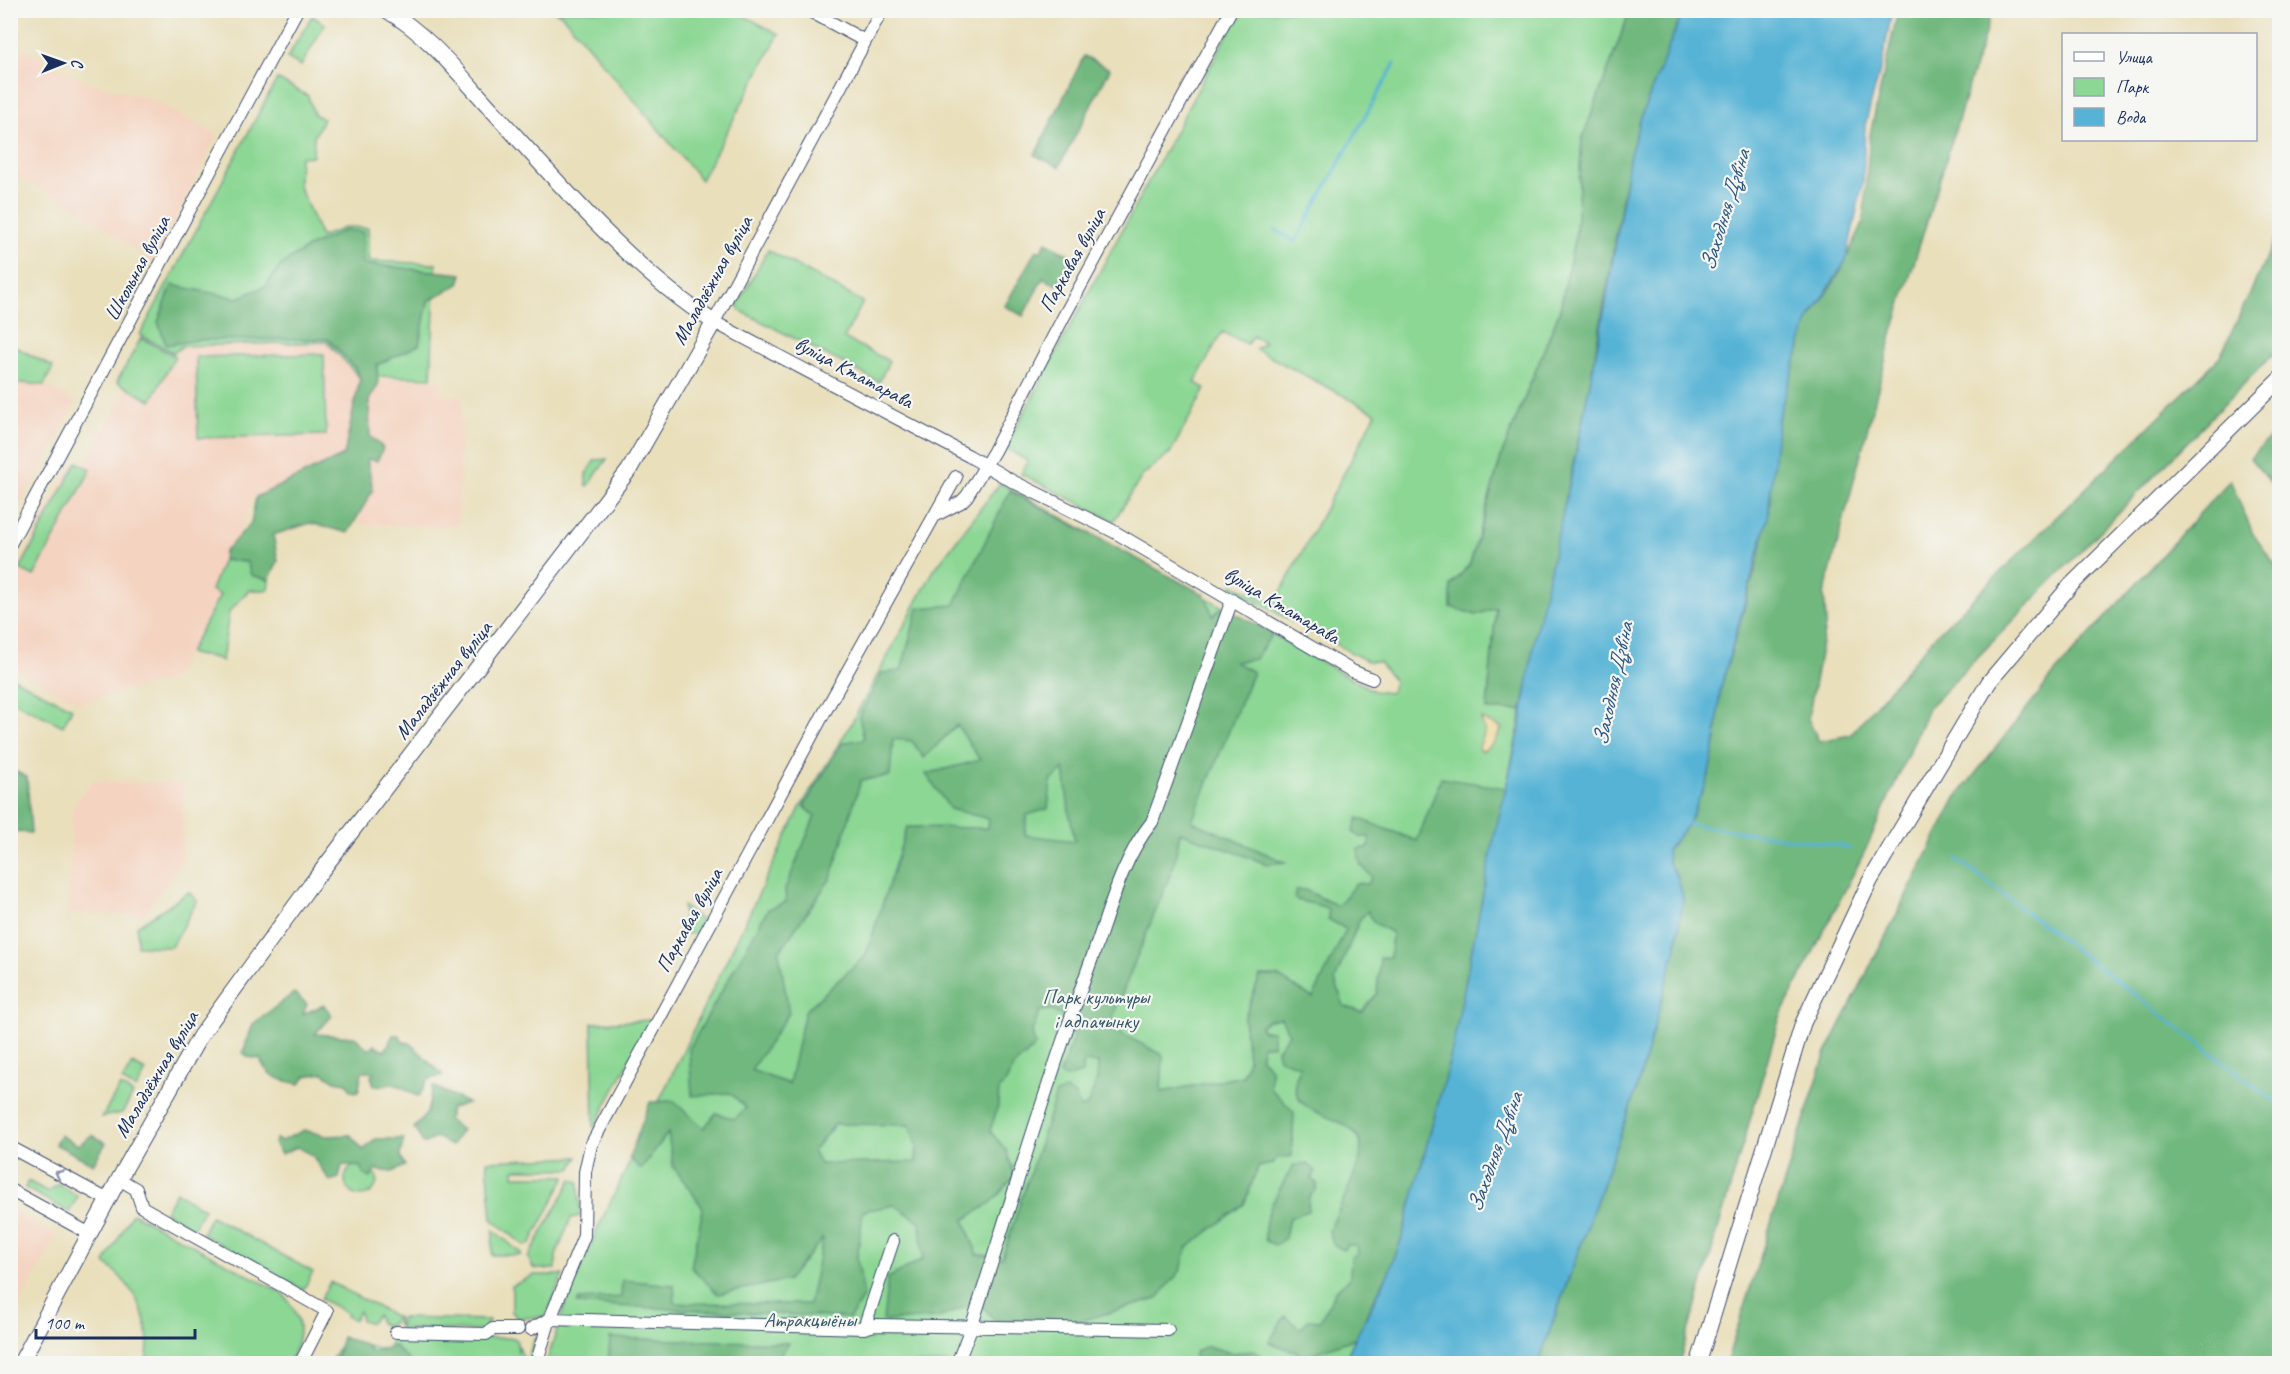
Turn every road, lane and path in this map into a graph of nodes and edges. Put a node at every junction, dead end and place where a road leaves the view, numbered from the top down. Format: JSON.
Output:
{"nodes":[{"id":1,"x":297,"y":10,"type":"edge"},
{"id":2,"x":386,"y":10,"type":"edge"},
{"id":3,"x":808,"y":10,"type":"edge"},
{"id":4,"x":882,"y":10,"type":"edge"},
{"id":5,"x":1231,"y":10,"type":"edge"},
{"id":6,"x":404,"y":15,"type":"edge"},
{"id":7,"x":865,"y":41,"type":"junction"},
{"id":8,"x":714,"y":322,"type":"junction"},
{"id":9,"x":2280,"y":378,"type":"edge"},
{"id":10,"x":985,"y":465,"type":"junction"},
{"id":11,"x":956,"y":477,"type":"dead end"},
{"id":12,"x":935,"y":516,"type":"junction"},
{"id":13,"x":10,"y":544,"type":"edge"},
{"id":14,"x":1232,"y":600,"type":"junction"},
{"id":15,"x":1372,"y":679,"type":"dead end"},
{"id":16,"x":10,"y":1147,"type":"edge"},
{"id":17,"x":119,"y":1179,"type":"junction"},
{"id":18,"x":10,"y":1190,"type":"edge"},
{"id":19,"x":108,"y":1200,"type":"junction"},
{"id":20,"x":90,"y":1234,"type":"junction"},
{"id":21,"x":893,"y":1241,"type":"dead end"},
{"id":22,"x":550,"y":1319,"type":"junction"},
{"id":23,"x":972,"y":1325,"type":"junction"},
{"id":24,"x":864,"y":1328,"type":"junction"},
{"id":25,"x":1168,"y":1330,"type":"dead end"},
{"id":26,"x":396,"y":1332,"type":"dead end"},
{"id":27,"x":20,"y":1364,"type":"edge"},
{"id":28,"x":300,"y":1364,"type":"edge"},
{"id":29,"x":536,"y":1364,"type":"edge"},
{"id":30,"x":957,"y":1364,"type":"edge"},
{"id":31,"x":1698,"y":1364,"type":"edge"}],
"edges":[{"from":1,"to":13,"type":"street","name":"Школьная вуліца"},
{"from":2,"to":6,"type":"main road","name":"вуліца Ктатарава"},
{"from":3,"to":7,"type":"street"},
{"from":4,"to":7,"type":"street","name":"Маладзёжная вуліца"},
{"from":5,"to":10,"type":"street","name":"Паркавая вуліца"},
{"from":6,"to":8,"type":"main road","name":"вуліца Ктатарава"},
{"from":7,"to":8,"type":"street","name":"Маладзёжная вуліца"},
{"from":8,"to":10,"type":"street","name":"вуліца Ктатарава"},
{"from":8,"to":17,"type":"main road","name":"Маладзёжная вуліца"},
{"from":9,"to":31,"type":"main road"},
{"from":10,"to":12,"type":"street","name":"Паркавая вуліца"},
{"from":10,"to":14,"type":"street","name":"вуліца Ктатарава"},
{"from":11,"to":12,"type":"street","name":"Паркавая вуліца"},
{"from":12,"to":22,"type":"street","name":"Паркавая вуліца"},
{"from":14,"to":15,"type":"street","name":"вуліца Ктатарава"},
{"from":14,"to":23,"type":"street"},
{"from":19,"to":16,"type":"street","one_way":true},
{"from":17,"to":19,"type":"main road","name":"Маладзёжная вуліца"},
{"from":17,"to":28,"type":"street"},
{"from":18,"to":20,"type":"street"},
{"from":19,"to":20,"type":"main road","name":"Маладзёжная вуліца"},
{"from":20,"to":27,"type":"main road","name":"Маладзёжная вуліца"},
{"from":21,"to":24,"type":"street"},
{"from":22,"to":24,"type":"street"},
{"from":22,"to":26,"type":"street"},
{"from":22,"to":29,"type":"street","name":"Паркавая вуліца"},
{"from":23,"to":24,"type":"street"},
{"from":23,"to":25,"type":"street"},
{"from":23,"to":30,"type":"street"}]}
